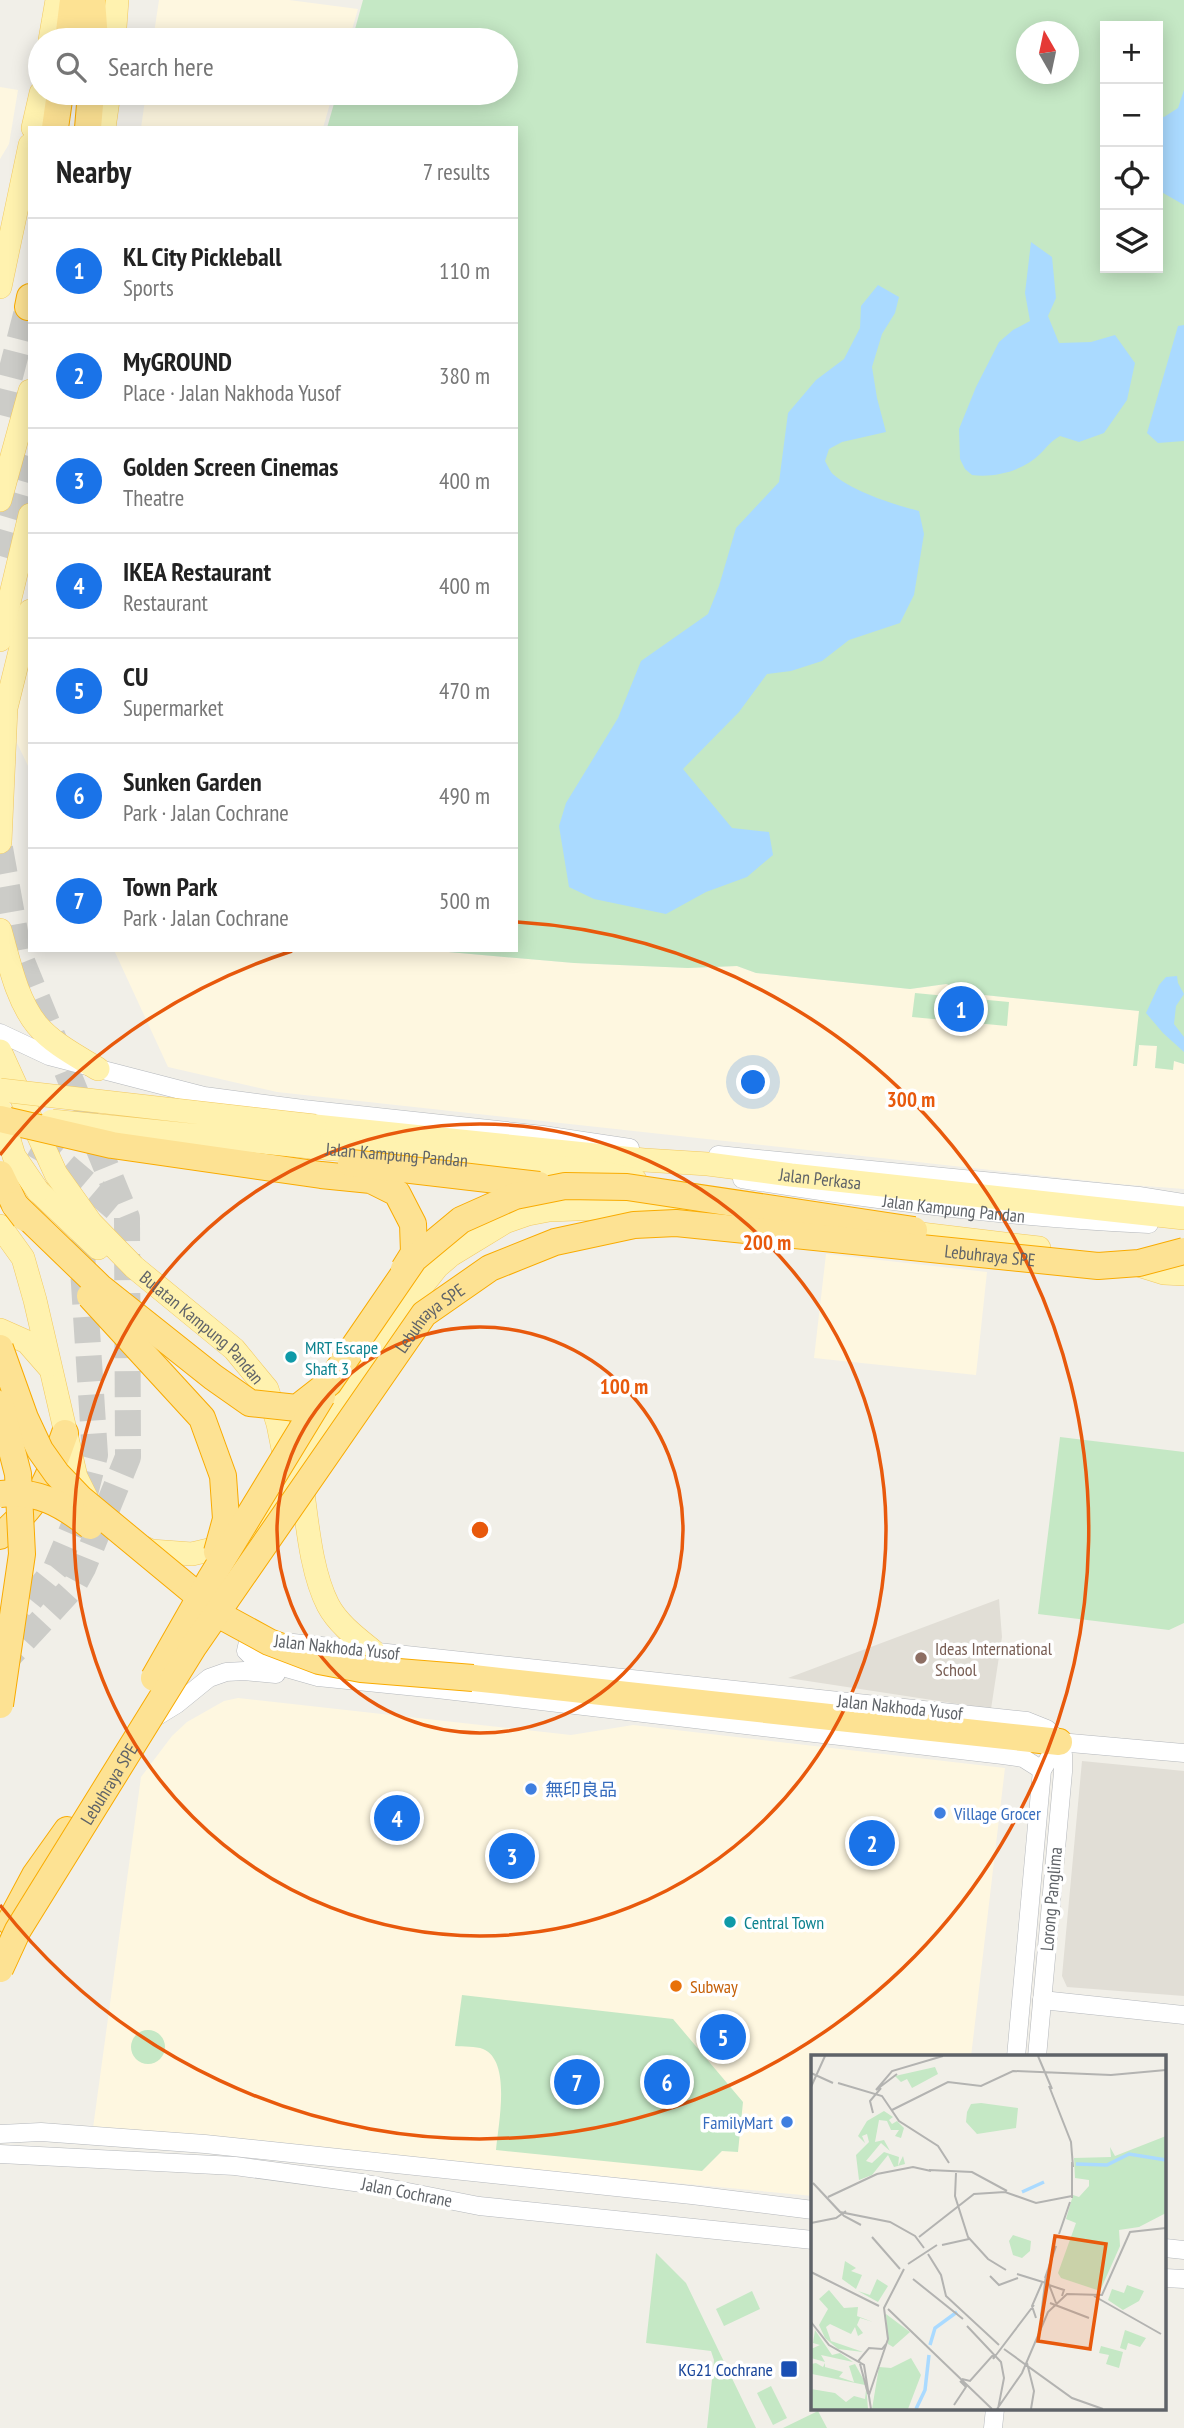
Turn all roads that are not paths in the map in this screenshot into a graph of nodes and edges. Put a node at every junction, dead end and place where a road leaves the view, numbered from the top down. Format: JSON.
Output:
{"nodes":[{"id":1,"x":57,"y":0,"type":"edge"},
{"id":2,"x":73,"y":0,"type":"edge"},
{"id":3,"x":91,"y":0,"type":"edge"},
{"id":4,"x":117,"y":0,"type":"edge"},
{"id":5,"x":130,"y":0,"type":"edge"},
{"id":6,"x":52,"y":28,"type":"edge"},
{"id":7,"x":70,"y":28,"type":"edge"},
{"id":8,"x":96,"y":28,"type":"edge"},
{"id":9,"x":103,"y":28,"type":"edge"},
{"id":10,"x":128,"y":28,"type":"edge"},
{"id":11,"x":38,"y":105,"type":"edge"},
{"id":12,"x":58,"y":105,"type":"edge"},
{"id":13,"x":79,"y":105,"type":"edge"},
{"id":14,"x":90,"y":105,"type":"edge"},
{"id":15,"x":107,"y":105,"type":"edge"},
{"id":16,"x":121,"y":105,"type":"edge"},
{"id":17,"x":33,"y":126,"type":"edge"},
{"id":18,"x":55,"y":126,"type":"edge"},
{"id":19,"x":77,"y":126,"type":"edge"},
{"id":20,"x":88,"y":126,"type":"edge"},
{"id":21,"x":104,"y":126,"type":"edge"},
{"id":22,"x":118,"y":126,"type":"edge"},
{"id":23,"x":28,"y":154,"type":"edge"},
{"id":24,"x":0,"y":287,"type":"edge"},
{"id":25,"x":28,"y":398,"type":"edge"},
{"id":26,"x":0,"y":500,"type":"edge"},
{"id":27,"x":28,"y":523,"type":"edge"},
{"id":28,"x":28,"y":619,"type":"edge"},
{"id":29,"x":0,"y":640,"type":"edge"},
{"id":30,"x":0,"y":842,"type":"edge"},
{"id":31,"x":0,"y":930,"type":"edge"},
{"id":32,"x":0,"y":1033,"type":"edge"},
{"id":33,"x":0,"y":1051,"type":"edge"},
{"id":34,"x":98,"y":1069,"type":"junction"},
{"id":35,"x":0,"y":1090,"type":"edge"},
{"id":36,"x":0,"y":1114,"type":"edge"},
{"id":37,"x":115,"y":1128,"type":"junction"},
{"id":38,"x":313,"y":1137,"type":"junction"},
{"id":39,"x":645,"y":1155,"type":"junction"},
{"id":40,"x":708,"y":1164,"type":"joint"},
{"id":41,"x":0,"y":1174,"type":"edge"},
{"id":42,"x":1184,"y":1203,"type":"edge"},
{"id":43,"x":18,"y":1207,"type":"edge"},
{"id":44,"x":787,"y":1221,"type":"junction"},
{"id":45,"x":1184,"y":1221,"type":"edge"},
{"id":46,"x":1184,"y":1243,"type":"edge"},
{"id":47,"x":1184,"y":1251,"type":"edge"},
{"id":48,"x":1053,"y":1256,"type":"junction"},
{"id":49,"x":1184,"y":1274,"type":"edge"},
{"id":50,"x":187,"y":1310,"type":"junction"},
{"id":51,"x":0,"y":1330,"type":"edge"},
{"id":52,"x":0,"y":1348,"type":"edge"},
{"id":53,"x":50,"y":1368,"type":"junction"},
{"id":54,"x":0,"y":1404,"type":"edge"},
{"id":55,"x":65,"y":1433,"type":"junction"},
{"id":56,"x":299,"y":1469,"type":"junction"},
{"id":57,"x":0,"y":1494,"type":"edge"},
{"id":58,"x":272,"y":1510,"type":"junction"},
{"id":59,"x":0,"y":1536,"type":"edge"},
{"id":60,"x":228,"y":1620,"type":"junction"},
{"id":61,"x":190,"y":1649,"type":"junction"},
{"id":62,"x":373,"y":1651,"type":"junction"},
{"id":63,"x":440,"y":1657,"type":"junction"},
{"id":64,"x":318,"y":1677,"type":"junction"},
{"id":65,"x":437,"y":1689,"type":"junction"},
{"id":66,"x":0,"y":1705,"type":"edge"},
{"id":67,"x":136,"y":1729,"type":"junction"},
{"id":68,"x":1059,"y":1742,"type":"junction"},
{"id":69,"x":114,"y":1747,"type":"junction"},
{"id":70,"x":1184,"y":1754,"type":"edge"},
{"id":71,"x":1039,"y":1767,"type":"junction"},
{"id":72,"x":0,"y":1930,"type":"edge"},
{"id":73,"x":0,"y":1942,"type":"edge"},
{"id":74,"x":0,"y":1969,"type":"edge"},
{"id":75,"x":1042,"y":2000,"type":"junction"},
{"id":76,"x":1184,"y":2015,"type":"edge"},
{"id":77,"x":1016,"y":2055,"type":"edge"},
{"id":78,"x":1037,"y":2055,"type":"edge"},
{"id":79,"x":0,"y":2134,"type":"edge"},
{"id":80,"x":0,"y":2154,"type":"edge"},
{"id":81,"x":811,"y":2210,"type":"edge"},
{"id":82,"x":811,"y":2240,"type":"edge"},
{"id":83,"x":1166,"y":2248,"type":"edge"},
{"id":84,"x":1184,"y":2250,"type":"edge"},
{"id":85,"x":1166,"y":2277,"type":"edge"},
{"id":86,"x":1184,"y":2279,"type":"edge"},
{"id":87,"x":995,"y":2410,"type":"edge"},
{"id":88,"x":993,"y":2428,"type":"edge"}],
"edges":[{"from":1,"to":6,"type":"main road"},
{"from":2,"to":7,"type":"highway"},
{"from":3,"to":8,"type":"highway"},
{"from":4,"to":9,"type":"main road"},
{"from":5,"to":10,"type":"main road"},
{"from":11,"to":17,"type":"main road"},
{"from":12,"to":18,"type":"highway"},
{"from":13,"to":19,"type":"main road"},
{"from":14,"to":20,"type":"highway"},
{"from":15,"to":21,"type":"main road"},
{"from":16,"to":22,"type":"main road"},
{"from":23,"to":24,"type":"main road"},
{"from":25,"to":26,"type":"main road"},
{"from":27,"to":29,"type":"main road"},
{"from":28,"to":30,"type":"main road"},
{"from":31,"to":34,"type":"main road"},
{"from":32,"to":34,"type":"street","name":"Jalan Kampung Pandan"},
{"from":33,"to":50,"type":"main road","name":"Bulatan Kampung Pandan"},
{"from":34,"to":39,"type":"street","name":"Jalan Kampung Pandan"},
{"from":35,"to":38,"type":"main road","name":"Jalan Kampung Pandan","bridge":true},
{"from":36,"to":37,"type":"main road","name":"Jalan Kampung Pandan","bridge":true},
{"from":36,"to":43,"type":"main road","bridge":true},
{"from":36,"to":69,"type":"highway","bridge":true},
{"from":37,"to":38,"type":"main road","name":"Jalan Kampung Pandan","bridge":true},
{"from":37,"to":48,"type":"highway","bridge":true},
{"from":38,"to":39,"type":"main road","name":"Jalan Kampung Pandan"},
{"from":38,"to":44,"type":"main road","name":"Jalan Kampung Pandan"},
{"from":39,"to":40,"type":"main road","name":"Jalan Kampung Pandan"},
{"from":39,"to":42,"type":"street","name":"Jalan Kampung Pandan"},
{"from":39,"to":45,"type":"street","name":"Jalan Kampung Pandan"},
{"from":40,"to":45,"type":"main road","name":"Jalan Perkasa"},
{"from":41,"to":43,"type":"highway","bridge":true},
{"from":43,"to":48,"type":"highway","bridge":true},
{"from":43,"to":50,"type":"main road"},
{"from":43,"to":53,"type":"main road","name":"Bulatan Kampung Pandan"},
{"from":43,"to":61,"type":"highway","bridge":true},
{"from":44,"to":49,"type":"main road","name":"Jalan Kampung Pandan"},
{"from":44,"to":56,"type":"main road","name":"Jalan Kampung Pandan"},
{"from":46,"to":48,"type":"highway","name":"Lebuhraya SPE"},
{"from":47,"to":48,"type":"highway","name":"Lebuhraya SPE","bridge":true},
{"from":48,"to":61,"type":"highway","name":"Lebuhraya SPE","bridge":true},
{"from":48,"to":69,"type":"highway","name":"Lebuhraya SPE"},
{"from":50,"to":58,"type":"main road","name":"Bulatan Kampung Pandan"},
{"from":51,"to":53,"type":"main road"},
{"from":52,"to":60,"type":"highway","bridge":true},
{"from":53,"to":55,"type":"main road","name":"Bulatan Kampung Pandan"},
{"from":54,"to":66,"type":"highway","bridge":true},
{"from":55,"to":58,"type":"main road","name":"Bulatan Kampung Pandan"},
{"from":55,"to":59,"type":"highway"},
{"from":56,"to":58,"type":"main road","name":"Jalan Kampung Pandan"},
{"from":56,"to":62,"type":"main road"},
{"from":57,"to":60,"type":"highway","bridge":true},
{"from":58,"to":61,"type":"highway"},
{"from":60,"to":68,"type":"highway","bridge":true},
{"from":61,"to":67,"type":"highway","bridge":true},
{"from":61,"to":74,"type":"highway","name":"Lebuhraya SPE","bridge":true},
{"from":62,"to":63,"type":"street","name":"Jalan Nakhoda Yusof"},
{"from":62,"to":64,"type":"street","name":"Jalan Nakhoda Yusof"},
{"from":63,"to":65,"type":"street"},
{"from":63,"to":68,"type":"street","name":"Jalan Nakhoda Yusof"},
{"from":64,"to":65,"type":"street","name":"Jalan Nakhoda Yusof"},
{"from":64,"to":67,"type":"street","bridge":true},
{"from":65,"to":71,"type":"street","name":"Jalan Nakhoda Yusof"},
{"from":67,"to":73,"type":"highway"},
{"from":68,"to":70,"type":"street","name":"Jalan Nakhoda Yusof"},
{"from":68,"to":71,"type":"street"},
{"from":68,"to":75,"type":"street","name":"Lorong Panglima"},
{"from":69,"to":72,"type":"highway","name":"Lebuhraya SPE"},
{"from":71,"to":77,"type":"street","name":"Lorong Panglima"},
{"from":75,"to":76,"type":"street"},
{"from":75,"to":78,"type":"street","name":"Lorong Panglima"},
{"from":79,"to":81,"type":"street","name":"Jalan Cochrane"},
{"from":80,"to":82,"type":"street","name":"Jalan Cochrane"},
{"from":83,"to":84,"type":"street"},
{"from":85,"to":86,"type":"street"},
{"from":87,"to":88,"type":"street"}]}
